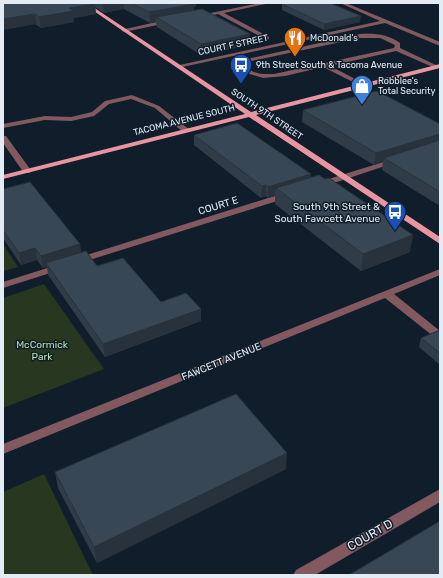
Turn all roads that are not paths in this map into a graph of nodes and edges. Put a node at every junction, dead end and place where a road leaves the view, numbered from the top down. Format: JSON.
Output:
{"nodes":[{"id":1,"x":84,"y":3,"type":"edge"},
{"id":2,"x":268,"y":3,"type":"edge"},
{"id":3,"x":342,"y":3,"type":"edge"},
{"id":4,"x":218,"y":12,"type":"junction"},
{"id":5,"x":196,"y":16,"type":"edge"},
{"id":6,"x":174,"y":20,"type":"edge"},
{"id":7,"x":386,"y":21,"type":"junction"},
{"id":8,"x":124,"y":30,"type":"junction"},
{"id":9,"x":267,"y":38,"type":"dead end"},
{"id":10,"x":440,"y":44,"type":"edge"},
{"id":11,"x":398,"y":46,"type":"junction"},
{"id":12,"x":324,"y":65,"type":"junction"},
{"id":13,"x":178,"y":66,"type":"junction"},
{"id":14,"x":439,"y":66,"type":"edge"},
{"id":15,"x":362,"y":85,"type":"junction"},
{"id":16,"x":250,"y":114,"type":"junction"},
{"id":17,"x":3,"y":126,"type":"edge"},
{"id":18,"x":186,"y":130,"type":"junction"},
{"id":19,"x":3,"y":138,"type":"edge"},
{"id":20,"x":404,"y":159,"type":"edge"},
{"id":21,"x":28,"y":170,"type":"junction"},
{"id":22,"x":3,"y":177,"type":"edge"},
{"id":23,"x":345,"y":177,"type":"junction"},
{"id":24,"x":314,"y":187,"type":"edge"},
{"id":25,"x":300,"y":191,"type":"edge"},
{"id":26,"x":440,"y":241,"type":"edge"},
{"id":27,"x":440,"y":272,"type":"edge"},
{"id":28,"x":3,"y":285,"type":"edge"},
{"id":29,"x":387,"y":294,"type":"junction"},
{"id":30,"x":438,"y":334,"type":"edge"},
{"id":31,"x":3,"y":449,"type":"edge"},
{"id":32,"x":440,"y":495,"type":"edge"},
{"id":33,"x":301,"y":575,"type":"edge"}],
"edges":[{"from":1,"to":8,"type":"main road","name":"SOUTH 9TH STREET"},
{"from":2,"to":4,"type":"street"},
{"from":3,"to":7,"type":"street"},
{"from":4,"to":5,"type":"street"},
{"from":4,"to":9,"type":"street"},
{"from":6,"to":8,"type":"street"},
{"from":7,"to":10,"type":"street"},
{"from":7,"to":13,"type":"street","name":"COURT F STREET"},
{"from":8,"to":13,"type":"main road","name":"SOUTH 9TH STREET"},
{"from":11,"to":12,"type":"street"},
{"from":11,"to":12,"type":"street"},
{"from":11,"to":14,"type":"street"},
{"from":12,"to":15,"type":"street"},
{"from":13,"to":16,"type":"main road","name":"SOUTH 9TH STREET"},
{"from":14,"to":15,"type":"main road","name":"TACOMA AVENUE SOUTH"},
{"from":15,"to":16,"type":"main road","name":"TACOMA AVENUE SOUTH"},
{"from":16,"to":18,"type":"main road","name":"TACOMA AVENUE SOUTH"},
{"from":16,"to":23,"type":"main road","name":"SOUTH 9TH STREET"},
{"from":17,"to":18,"type":"street"},
{"from":18,"to":21,"type":"main road","name":"TACOMA AVENUE SOUTH"},
{"from":19,"to":21,"type":"street"},
{"from":20,"to":23,"type":"street"},
{"from":21,"to":22,"type":"main road","name":"TACOMA AVENUE SOUTH"},
{"from":23,"to":24,"type":"street"},
{"from":23,"to":26,"type":"main road","name":"SOUTH 9TH STREET"},
{"from":25,"to":28,"type":"street","name":"COURT E"},
{"from":27,"to":29,"type":"street","name":"FAWCETT AVENUE"},
{"from":29,"to":30,"type":"street"},
{"from":29,"to":31,"type":"street","name":"FAWCETT AVENUE"},
{"from":32,"to":33,"type":"street","name":"COURT D"}]}
